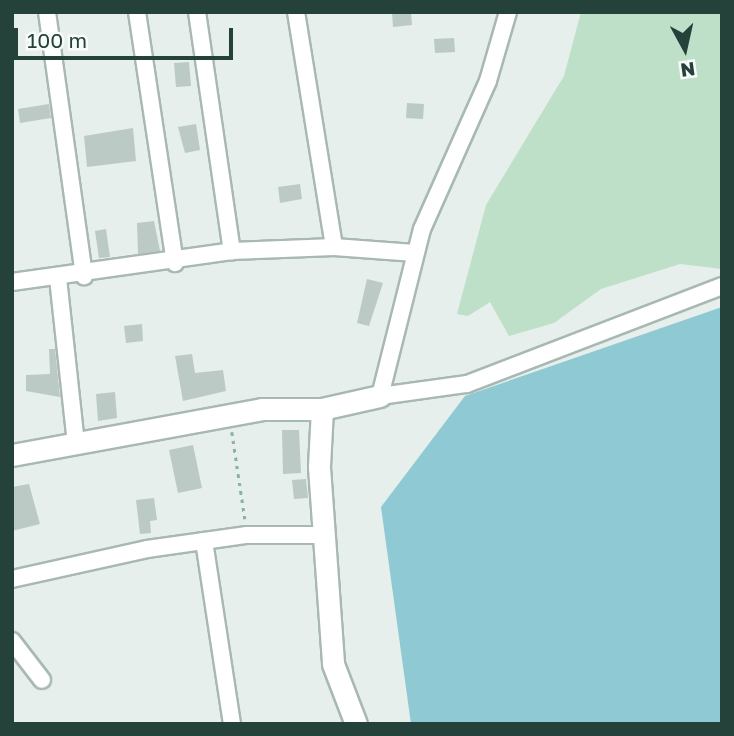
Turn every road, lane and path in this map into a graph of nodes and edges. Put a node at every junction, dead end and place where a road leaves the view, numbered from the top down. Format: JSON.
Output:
{"nodes":[{"id":1,"x":47,"y":12,"type":"edge"},
{"id":2,"x":137,"y":12,"type":"edge"},
{"id":3,"x":197,"y":12,"type":"edge"},
{"id":4,"x":296,"y":12,"type":"edge"},
{"id":5,"x":508,"y":12,"type":"edge"},
{"id":6,"x":334,"y":247,"type":"junction"},
{"id":7,"x":232,"y":251,"type":"junction"},
{"id":8,"x":415,"y":253,"type":"junction"},
{"id":9,"x":175,"y":263,"type":"junction"},
{"id":10,"x":84,"y":276,"type":"junction"},
{"id":11,"x":58,"y":278,"type":"junction"},
{"id":12,"x":12,"y":282,"type":"edge"},
{"id":13,"x":722,"y":286,"type":"edge"},
{"id":14,"x":380,"y":396,"type":"junction"},
{"id":15,"x":322,"y":409,"type":"junction"},
{"id":16,"x":229,"y":415,"type":"junction"},
{"id":17,"x":76,"y":444,"type":"junction"},
{"id":18,"x":12,"y":456,"type":"edge"},
{"id":19,"x":247,"y":535,"type":"junction"},
{"id":20,"x":323,"y":535,"type":"junction"},
{"id":21,"x":204,"y":541,"type":"junction"},
{"id":22,"x":12,"y":579,"type":"edge"},
{"id":23,"x":12,"y":641,"type":"edge"},
{"id":24,"x":42,"y":680,"type":"dead end"},
{"id":25,"x":232,"y":724,"type":"edge"},
{"id":26,"x":356,"y":724,"type":"edge"}],
"edges":[{"from":1,"to":10,"type":"street"},
{"from":2,"to":9,"type":"street"},
{"from":3,"to":7,"type":"street"},
{"from":4,"to":6,"type":"street"},
{"from":5,"to":8,"type":"street"},
{"from":6,"to":7,"type":"street"},
{"from":6,"to":8,"type":"street"},
{"from":7,"to":9,"type":"street"},
{"from":8,"to":14,"type":"street"},
{"from":9,"to":10,"type":"street"},
{"from":10,"to":11,"type":"street"},
{"from":11,"to":12,"type":"street"},
{"from":11,"to":17,"type":"street"},
{"from":13,"to":14,"type":"street"},
{"from":14,"to":15,"type":"street"},
{"from":15,"to":16,"type":"street"},
{"from":15,"to":20,"type":"street"},
{"from":16,"to":17,"type":"street"},
{"from":16,"to":19,"type":"path"},
{"from":17,"to":18,"type":"street"},
{"from":19,"to":20,"type":"street"},
{"from":19,"to":21,"type":"street"},
{"from":20,"to":26,"type":"street"},
{"from":21,"to":22,"type":"street"},
{"from":21,"to":25,"type":"street"},
{"from":23,"to":24,"type":"street"}]}
